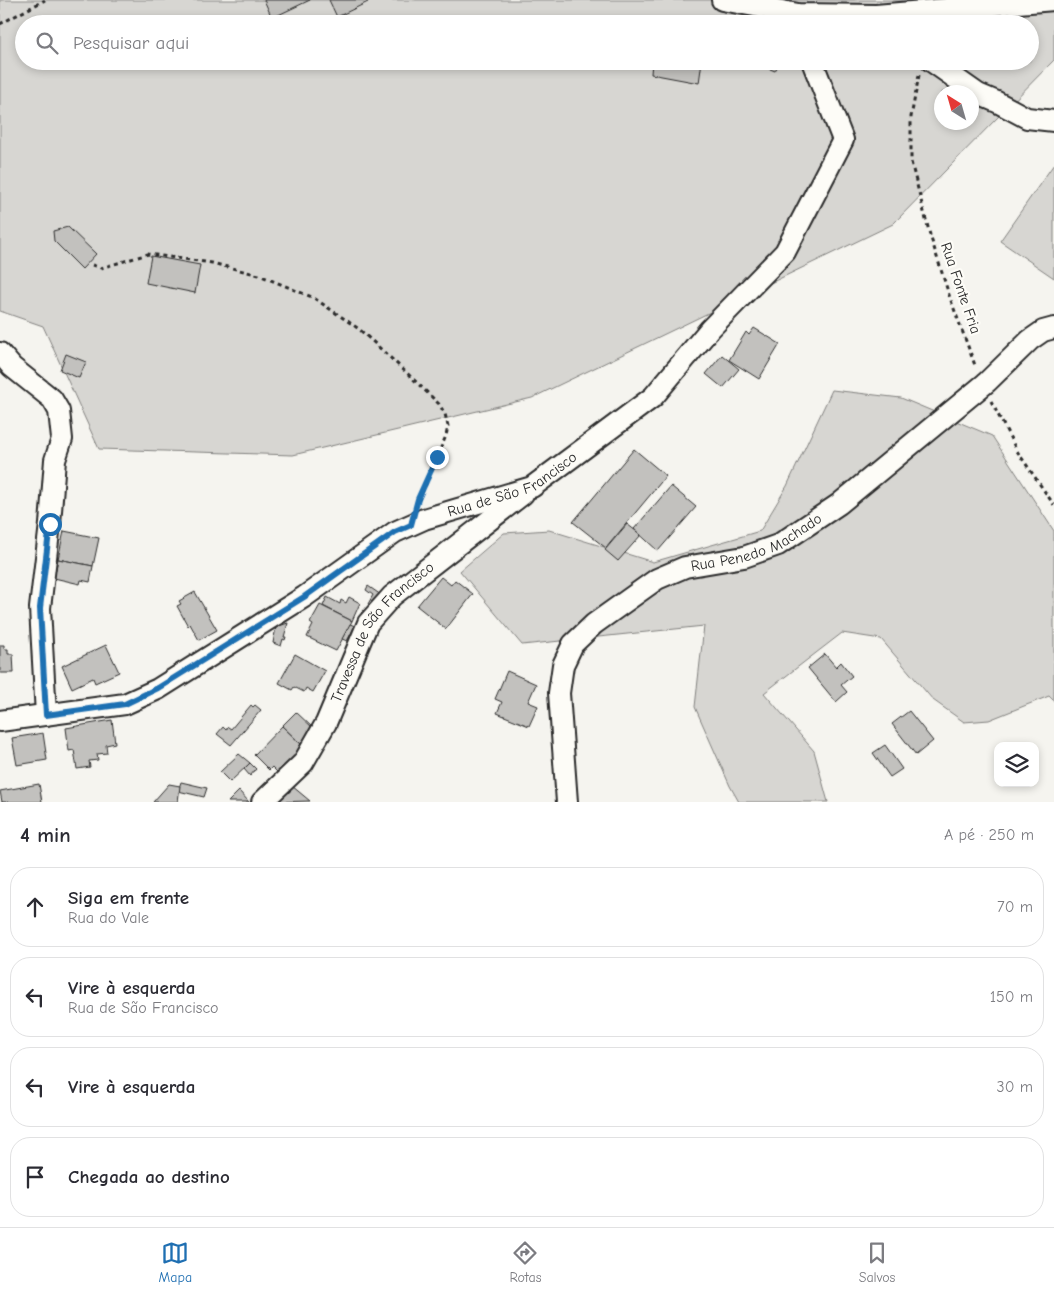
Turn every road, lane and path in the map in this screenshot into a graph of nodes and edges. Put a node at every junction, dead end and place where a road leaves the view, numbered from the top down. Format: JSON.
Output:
{"nodes":[{"id":1,"x":45,"y":0,"type":"edge"},
{"id":2,"x":722,"y":0,"type":"edge"},
{"id":3,"x":1054,"y":0,"type":"edge"},
{"id":4,"x":17,"y":15,"type":"edge"},
{"id":5,"x":783,"y":15,"type":"edge"},
{"id":6,"x":924,"y":15,"type":"edge"},
{"id":7,"x":15,"y":16,"type":"edge"},
{"id":8,"x":0,"y":24,"type":"edge"},
{"id":9,"x":815,"y":70,"type":"edge"},
{"id":10,"x":923,"y":70,"type":"edge"},
{"id":11,"x":935,"y":70,"type":"edge"},
{"id":12,"x":1054,"y":121,"type":"edge"},
{"id":13,"x":92,"y":265,"type":"dead end"},
{"id":14,"x":1054,"y":328,"type":"edge"},
{"id":15,"x":0,"y":353,"type":"edge"},
{"id":16,"x":983,"y":386,"type":"junction"},
{"id":17,"x":532,"y":487,"type":"junction"},
{"id":18,"x":1054,"y":505,"type":"edge"},
{"id":19,"x":411,"y":525,"type":"junction"},
{"id":20,"x":46,"y":715,"type":"junction"},
{"id":21,"x":0,"y":721,"type":"edge"},
{"id":22,"x":262,"y":802,"type":"edge"},
{"id":23,"x":566,"y":802,"type":"edge"}],
"edges":[{"from":1,"to":4,"type":"path"},
{"from":2,"to":5,"type":"street"},
{"from":3,"to":6,"type":"street"},
{"from":7,"to":8,"type":"path"},
{"from":9,"to":17,"type":"street","name":"Rua de São Francisco"},
{"from":10,"to":16,"type":"path","name":"Rua Fonte Fria"},
{"from":11,"to":12,"type":"street"},
{"from":13,"to":19,"type":"path"},
{"from":14,"to":16,"type":"street","name":"Rua Penedo Machado"},
{"from":15,"to":20,"type":"street"},
{"from":16,"to":18,"type":"path","name":"Rua Fonte Fria"},
{"from":16,"to":23,"type":"street","name":"Rua Penedo Machado"},
{"from":17,"to":19,"type":"street","name":"Rua de São Francisco"},
{"from":17,"to":22,"type":"street","name":"Travessa de São Francisco"},
{"from":19,"to":20,"type":"street","name":"Rua de São Francisco"},
{"from":20,"to":21,"type":"street","name":"Rua de São Francisco"}]}
